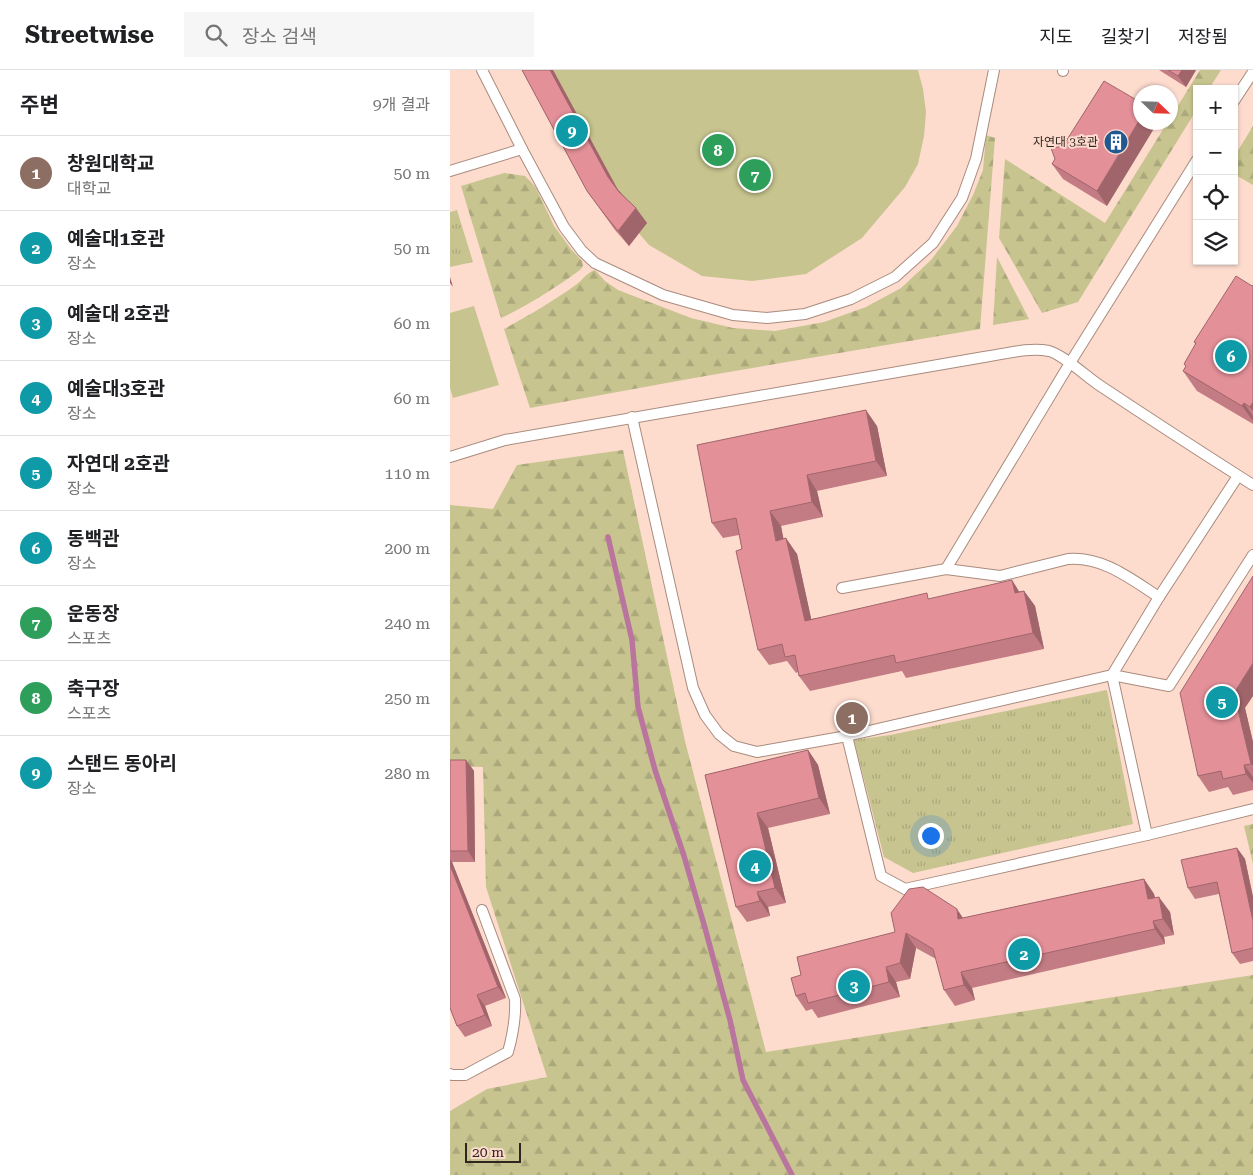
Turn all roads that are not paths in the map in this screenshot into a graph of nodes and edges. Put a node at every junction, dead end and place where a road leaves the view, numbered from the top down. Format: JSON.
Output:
{"nodes":[{"id":1,"x":482,"y":70,"type":"edge"},
{"id":2,"x":994,"y":70,"type":"edge"},
{"id":3,"x":1253,"y":72,"type":"edge"},
{"id":4,"x":1238,"y":95,"type":"edge"},
{"id":5,"x":522,"y":149,"type":"junction"},
{"id":6,"x":1193,"y":166,"type":"edge"},
{"id":7,"x":450,"y":171,"type":"edge"},
{"id":8,"x":1070,"y":363,"type":"junction"},
{"id":9,"x":632,"y":417,"type":"junction"},
{"id":10,"x":450,"y":457,"type":"edge"},
{"id":11,"x":1238,"y":476,"type":"junction"},
{"id":12,"x":1253,"y":485,"type":"edge"},
{"id":13,"x":1253,"y":556,"type":"edge"},
{"id":14,"x":946,"y":569,"type":"junction"},
{"id":15,"x":842,"y":588,"type":"dead end"},
{"id":16,"x":1159,"y":597,"type":"junction"},
{"id":17,"x":1112,"y":675,"type":"junction"},
{"id":18,"x":846,"y":736,"type":"junction"},
{"id":19,"x":1253,"y":809,"type":"edge"},
{"id":20,"x":1147,"y":835,"type":"junction"},
{"id":21,"x":482,"y":910,"type":"dead end"},
{"id":22,"x":450,"y":1074,"type":"edge"}],
"edges":[{"from":1,"to":5,"type":"lane"},
{"from":2,"to":5,"type":"lane"},
{"from":3,"to":4,"type":"lane"},
{"from":5,"to":7,"type":"lane"},
{"from":6,"to":8,"type":"lane"},
{"from":8,"to":9,"type":"lane"},
{"from":8,"to":11,"type":"lane"},
{"from":8,"to":14,"type":"lane"},
{"from":9,"to":10,"type":"lane"},
{"from":9,"to":18,"type":"lane"},
{"from":11,"to":12,"type":"lane"},
{"from":11,"to":16,"type":"lane"},
{"from":13,"to":17,"type":"lane"},
{"from":14,"to":15,"type":"lane"},
{"from":14,"to":16,"type":"lane"},
{"from":16,"to":17,"type":"lane"},
{"from":17,"to":18,"type":"lane"},
{"from":17,"to":20,"type":"lane"},
{"from":18,"to":20,"type":"lane"},
{"from":19,"to":20,"type":"lane"},
{"from":21,"to":22,"type":"lane"}]}
